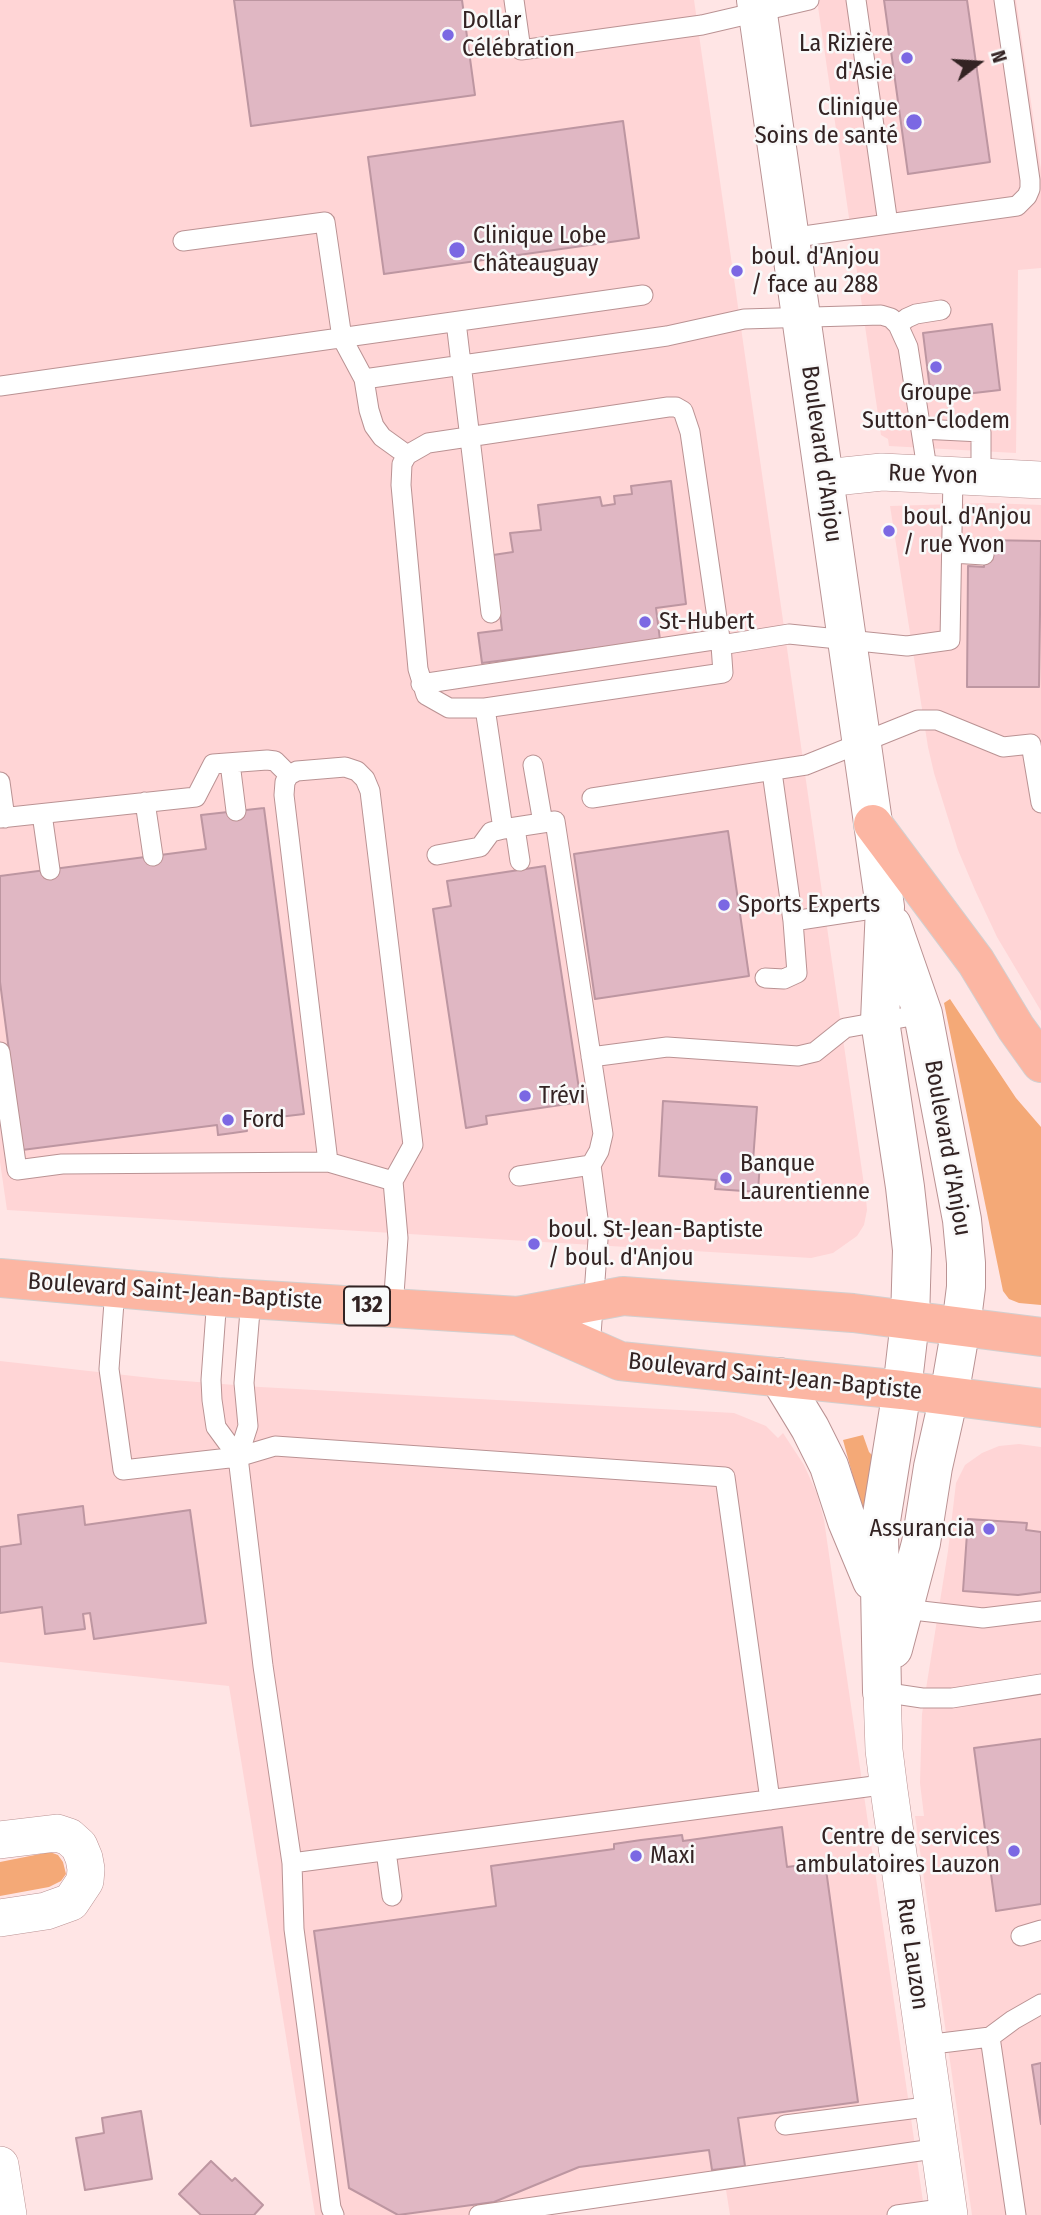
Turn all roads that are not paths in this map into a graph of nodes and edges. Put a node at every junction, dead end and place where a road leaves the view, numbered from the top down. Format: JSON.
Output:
{"nodes":[{"id":1,"x":514,"y":0,"type":"edge"},
{"id":2,"x":809,"y":0,"type":"edge"},
{"id":3,"x":856,"y":0,"type":"edge"},
{"id":4,"x":1004,"y":0,"type":"edge"},
{"id":5,"x":757,"y":6,"type":"edge"},
{"id":6,"x":888,"y":224,"type":"junction"},
{"id":7,"x":790,"y":238,"type":"junction"},
{"id":8,"x":183,"y":241,"type":"dead end"},
{"id":9,"x":643,"y":295,"type":"dead end"},
{"id":10,"x":942,"y":310,"type":"dead end"},
{"id":11,"x":801,"y":318,"type":"junction"},
{"id":12,"x":456,"y":322,"type":"junction"},
{"id":13,"x":898,"y":326,"type":"junction"},
{"id":14,"x":342,"y":338,"type":"junction"},
{"id":15,"x":460,"y":366,"type":"junction"},
{"id":16,"x":364,"y":379,"type":"junction"},
{"id":17,"x":0,"y":386,"type":"edge"},
{"id":18,"x":921,"y":429,"type":"junction"},
{"id":19,"x":469,"y":436,"type":"junction"},
{"id":20,"x":407,"y":455,"type":"junction"},
{"id":21,"x":954,"y":476,"type":"junction"},
{"id":22,"x":825,"y":478,"type":"junction"},
{"id":23,"x":1041,"y":480,"type":"edge"},
{"id":24,"x":951,"y":553,"type":"junction"},
{"id":25,"x":984,"y":555,"type":"dead end"},
{"id":26,"x":491,"y":613,"type":"dead end"},
{"id":27,"x":848,"y":640,"type":"junction"},
{"id":28,"x":720,"y":642,"type":"junction"},
{"id":29,"x":421,"y":684,"type":"junction"},
{"id":30,"x":485,"y":708,"type":"junction"},
{"id":31,"x":862,"y":742,"type":"junction"},
{"id":32,"x":1036,"y":744,"type":"edge"},
{"id":33,"x":230,"y":763,"type":"junction"},
{"id":34,"x":533,"y":765,"type":"dead end"},
{"id":35,"x":772,"y":772,"type":"junction"},
{"id":36,"x":289,"y":775,"type":"junction"},
{"id":37,"x":0,"y":782,"type":"edge"},
{"id":38,"x":593,"y":798,"type":"dead end"},
{"id":39,"x":145,"y":802,"type":"junction"},
{"id":40,"x":1041,"y":803,"type":"edge"},
{"id":41,"x":236,"y":811,"type":"dead end"},
{"id":42,"x":42,"y":814,"type":"junction"},
{"id":43,"x":3,"y":818,"type":"edge"},
{"id":44,"x":543,"y":823,"type":"junction"},
{"id":45,"x":873,"y":824,"type":"junction"},
{"id":46,"x":509,"y":828,"type":"junction"},
{"id":47,"x":437,"y":855,"type":"dead end"},
{"id":48,"x":153,"y":856,"type":"dead end"},
{"id":49,"x":520,"y":861,"type":"dead end"},
{"id":50,"x":50,"y":870,"type":"dead end"},
{"id":51,"x":885,"y":907,"type":"junction"},
{"id":52,"x":793,"y":921,"type":"junction"},
{"id":53,"x":765,"y":978,"type":"dead end"},
{"id":54,"x":923,"y":1014,"type":"junction"},
{"id":55,"x":880,"y":1021,"type":"junction"},
{"id":56,"x":0,"y":1052,"type":"edge"},
{"id":57,"x":591,"y":1057,"type":"junction"},
{"id":58,"x":1041,"y":1062,"type":"edge"},
{"id":59,"x":328,"y":1162,"type":"junction"},
{"id":60,"x":591,"y":1165,"type":"junction"},
{"id":61,"x":519,"y":1176,"type":"dead end"},
{"id":62,"x":393,"y":1181,"type":"junction"},
{"id":63,"x":0,"y":1279,"type":"edge"},
{"id":64,"x":115,"y":1289,"type":"junction"},
{"id":65,"x":234,"y":1298,"type":"junction"},
{"id":66,"x":593,"y":1301,"type":"junction"},
{"id":67,"x":393,"y":1308,"type":"junction"},
{"id":68,"x":518,"y":1316,"type":"junction"},
{"id":69,"x":910,"y":1321,"type":"junction"},
{"id":70,"x":961,"y":1326,"type":"junction"},
{"id":71,"x":1041,"y":1337,"type":"edge"},
{"id":72,"x":590,"y":1348,"type":"junction"},
{"id":73,"x":779,"y":1377,"type":"junction"},
{"id":74,"x":901,"y":1390,"type":"junction"},
{"id":75,"x":949,"y":1396,"type":"junction"},
{"id":76,"x":1041,"y":1408,"type":"edge"},
{"id":77,"x":238,"y":1457,"type":"junction"},
{"id":78,"x":892,"y":1605,"type":"junction"},
{"id":79,"x":1041,"y":1611,"type":"edge"},
{"id":80,"x":1041,"y":1684,"type":"edge"},
{"id":81,"x":882,"y":1692,"type":"junction"},
{"id":82,"x":889,"y":1784,"type":"junction"},
{"id":83,"x":770,"y":1800,"type":"junction"},
{"id":84,"x":0,"y":1840,"type":"edge"},
{"id":85,"x":386,"y":1851,"type":"junction"},
{"id":86,"x":292,"y":1863,"type":"junction"},
{"id":87,"x":392,"y":1896,"type":"dead end"},
{"id":88,"x":0,"y":1918,"type":"edge"},
{"id":89,"x":1041,"y":1930,"type":"edge"},
{"id":90,"x":1021,"y":1936,"type":"dead end"},
{"id":91,"x":1041,"y":2004,"type":"edge"},
{"id":92,"x":990,"y":2037,"type":"junction"},
{"id":93,"x":925,"y":2045,"type":"junction"},
{"id":94,"x":934,"y":2106,"type":"junction"},
{"id":95,"x":785,"y":2125,"type":"dead end"},
{"id":96,"x":940,"y":2148,"type":"junction"},
{"id":97,"x":0,"y":2165,"type":"edge"},
{"id":98,"x":949,"y":2211,"type":"edge"},
{"id":99,"x":8,"y":2215,"type":"edge"},
{"id":100,"x":334,"y":2215,"type":"edge"},
{"id":101,"x":479,"y":2215,"type":"edge"},
{"id":102,"x":897,"y":2215,"type":"edge"},
{"id":103,"x":1016,"y":2215,"type":"edge"}],
"edges":[{"from":1,"to":5,"type":"lane"},
{"from":2,"to":5,"type":"lane"},
{"from":3,"to":6,"type":"lane"},
{"from":4,"to":6,"type":"lane"},
{"from":5,"to":7,"type":"street","name":"Boulevard d'Anjou"},
{"from":6,"to":7,"type":"lane"},
{"from":7,"to":11,"type":"street","name":"Boulevard d'Anjou"},
{"from":8,"to":14,"type":"lane"},
{"from":9,"to":12,"type":"lane"},
{"from":10,"to":13,"type":"lane"},
{"from":11,"to":13,"type":"lane"},
{"from":11,"to":15,"type":"lane"},
{"from":11,"to":22,"type":"street","name":"Boulevard d'Anjou"},
{"from":12,"to":14,"type":"lane"},
{"from":12,"to":15,"type":"lane"},
{"from":13,"to":18,"type":"lane"},
{"from":14,"to":16,"type":"lane"},
{"from":14,"to":17,"type":"lane"},
{"from":15,"to":16,"type":"lane"},
{"from":15,"to":19,"type":"lane"},
{"from":16,"to":20,"type":"lane"},
{"from":18,"to":21,"type":"lane"},
{"from":18,"to":21,"type":"lane"},
{"from":19,"to":20,"type":"lane"},
{"from":19,"to":26,"type":"lane"},
{"from":19,"to":28,"type":"lane"},
{"from":20,"to":29,"type":"lane"},
{"from":21,"to":22,"type":"street","name":"Rue Yvon"},
{"from":21,"to":23,"type":"street","name":"Rue Yvon"},
{"from":21,"to":24,"type":"lane"},
{"from":22,"to":27,"type":"street","name":"Boulevard d'Anjou"},
{"from":24,"to":25,"type":"lane"},
{"from":24,"to":27,"type":"lane"},
{"from":27,"to":28,"type":"lane"},
{"from":27,"to":31,"type":"street","name":"Boulevard d'Anjou"},
{"from":28,"to":29,"type":"lane"},
{"from":28,"to":30,"type":"lane"},
{"from":29,"to":30,"type":"lane"},
{"from":30,"to":46,"type":"lane"},
{"from":31,"to":32,"type":"lane"},
{"from":31,"to":35,"type":"lane"},
{"from":31,"to":45,"type":"street","name":"Boulevard d'Anjou"},
{"from":32,"to":40,"type":"lane"},
{"from":33,"to":36,"type":"lane"},
{"from":33,"to":39,"type":"lane"},
{"from":33,"to":41,"type":"lane"},
{"from":34,"to":44,"type":"lane"},
{"from":35,"to":38,"type":"lane"},
{"from":35,"to":52,"type":"lane"},
{"from":36,"to":59,"type":"lane"},
{"from":36,"to":62,"type":"lane"},
{"from":37,"to":43,"type":"lane"},
{"from":39,"to":42,"type":"lane"},
{"from":39,"to":48,"type":"lane"},
{"from":42,"to":43,"type":"lane"},
{"from":42,"to":50,"type":"lane"},
{"from":44,"to":46,"type":"lane"},
{"from":44,"to":57,"type":"lane"},
{"from":45,"to":51,"type":"street","name":"Boulevard d'Anjou"},
{"from":45,"to":58,"type":"highway"},
{"from":46,"to":47,"type":"lane"},
{"from":46,"to":49,"type":"lane"},
{"from":51,"to":52,"type":"lane"},
{"from":51,"to":54,"type":"street","name":"Boulevard d'Anjou"},
{"from":51,"to":55,"type":"street","name":"Boulevard d'Anjou"},
{"from":52,"to":53,"type":"lane"},
{"from":54,"to":55,"type":"lane"},
{"from":54,"to":70,"type":"street","name":"Boulevard d'Anjou"},
{"from":55,"to":57,"type":"lane"},
{"from":55,"to":69,"type":"street","name":"Boulevard d'Anjou"},
{"from":56,"to":59,"type":"lane"},
{"from":57,"to":60,"type":"lane"},
{"from":59,"to":62,"type":"lane"},
{"from":60,"to":61,"type":"lane"},
{"from":60,"to":66,"type":"lane"},
{"from":62,"to":67,"type":"lane"},
{"from":63,"to":64,"type":"highway","name":"Boulevard Saint-Jean-Baptiste","number":"132"},
{"from":64,"to":65,"type":"highway","name":"Boulevard Saint-Jean-Baptiste","number":"132"},
{"from":64,"to":77,"type":"lane"},
{"from":65,"to":67,"type":"highway","name":"Boulevard Saint-Jean-Baptiste","number":"132"},
{"from":65,"to":77,"type":"lane"},
{"from":65,"to":77,"type":"lane"},
{"from":66,"to":68,"type":"highway","name":"Boulevard Saint-Jean-Baptiste","number":"132"},
{"from":66,"to":69,"type":"highway","name":"Boulevard Saint-Jean-Baptiste","number":"132"},
{"from":66,"to":72,"type":"lane"},
{"from":67,"to":68,"type":"highway","name":"Boulevard Saint-Jean-Baptiste","number":"132"},
{"from":68,"to":72,"type":"highway","name":"Boulevard Saint-Jean-Baptiste","number":"132"},
{"from":69,"to":70,"type":"highway","name":"Boulevard Saint-Jean-Baptiste","number":"132"},
{"from":69,"to":74,"type":"street","name":"Boulevard d'Anjou"},
{"from":70,"to":71,"type":"highway","name":"Boulevard Saint-Jean-Baptiste","number":"132"},
{"from":70,"to":75,"type":"street","name":"Boulevard d'Anjou"},
{"from":72,"to":73,"type":"highway","name":"Boulevard Saint-Jean-Baptiste","number":"132"},
{"from":73,"to":74,"type":"highway","name":"Boulevard Saint-Jean-Baptiste","number":"132"},
{"from":73,"to":78,"type":"street"},
{"from":74,"to":75,"type":"highway","name":"Boulevard Saint-Jean-Baptiste","number":"132"},
{"from":74,"to":78,"type":"street","name":"Rue Lauzon"},
{"from":75,"to":76,"type":"highway","name":"Boulevard Saint-Jean-Baptiste","number":"132"},
{"from":75,"to":78,"type":"street","name":"Rue Lauzon"},
{"from":77,"to":83,"type":"lane"},
{"from":77,"to":86,"type":"lane"},
{"from":78,"to":79,"type":"lane"},
{"from":78,"to":81,"type":"street","name":"Rue Lauzon"},
{"from":80,"to":81,"type":"lane"},
{"from":81,"to":82,"type":"street","name":"Rue Lauzon"},
{"from":82,"to":83,"type":"lane"},
{"from":82,"to":93,"type":"street","name":"Rue Lauzon"},
{"from":83,"to":85,"type":"lane"},
{"from":84,"to":88,"type":"street"},
{"from":85,"to":86,"type":"lane"},
{"from":85,"to":87,"type":"lane"},
{"from":86,"to":100,"type":"lane"},
{"from":89,"to":90,"type":"lane"},
{"from":91,"to":92,"type":"lane"},
{"from":92,"to":93,"type":"lane"},
{"from":92,"to":103,"type":"lane"},
{"from":93,"to":94,"type":"street","name":"Rue Lauzon"},
{"from":94,"to":95,"type":"lane"},
{"from":94,"to":96,"type":"street","name":"Rue Lauzon"},
{"from":96,"to":98,"type":"street","name":"Rue Lauzon"},
{"from":96,"to":101,"type":"lane"},
{"from":97,"to":99,"type":"street"},
{"from":98,"to":102,"type":"lane"}]}
